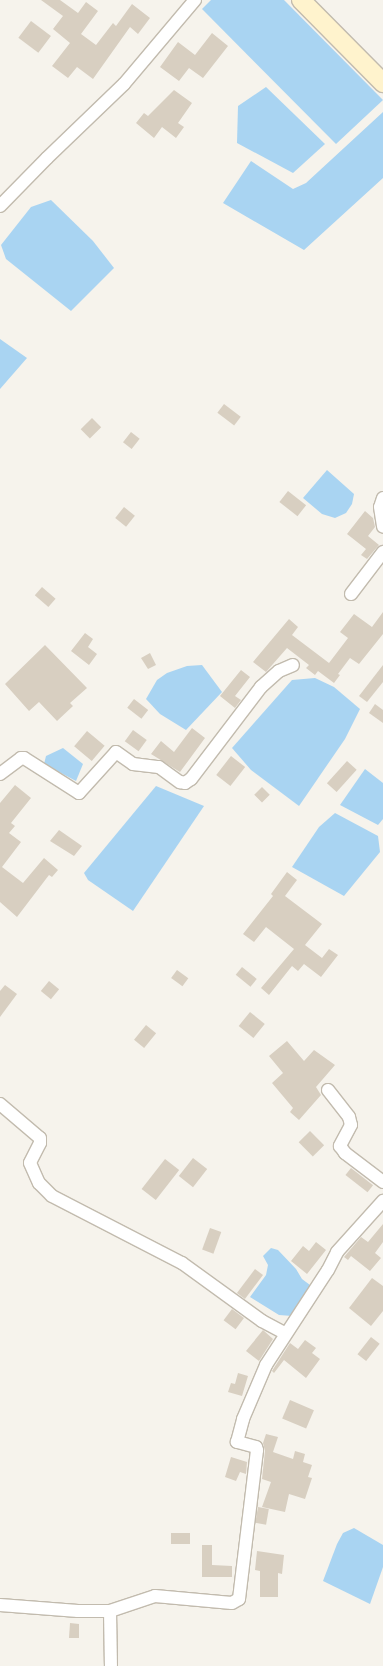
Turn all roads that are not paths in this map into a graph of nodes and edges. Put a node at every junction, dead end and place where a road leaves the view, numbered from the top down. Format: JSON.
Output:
{"nodes":[{"id":1,"x":194,"y":0,"type":"edge"},
{"id":2,"x":301,"y":0,"type":"edge"},
{"id":3,"x":383,"y":83,"type":"edge"},
{"id":4,"x":0,"y":206,"type":"edge"},
{"id":5,"x":383,"y":498,"type":"edge"},
{"id":6,"x":383,"y":526,"type":"edge"},
{"id":7,"x":383,"y":552,"type":"edge"},
{"id":8,"x":351,"y":594,"type":"dead end"},
{"id":9,"x":293,"y":665,"type":"dead end"},
{"id":10,"x":0,"y":774,"type":"edge"},
{"id":11,"x":328,"y":1090,"type":"dead end"},
{"id":12,"x":0,"y":1104,"type":"edge"},
{"id":13,"x":383,"y":1182,"type":"edge"},
{"id":14,"x":383,"y":1200,"type":"edge"},
{"id":15,"x":285,"y":1333,"type":"junction"},
{"id":16,"x":0,"y":1605,"type":"edge"},
{"id":17,"x":110,"y":1611,"type":"junction"},
{"id":18,"x":111,"y":1666,"type":"edge"}],
"edges":[{"from":1,"to":4,"type":"street"},
{"from":2,"to":3,"type":"main road"},
{"from":5,"to":6,"type":"street"},
{"from":7,"to":8,"type":"street"},
{"from":9,"to":10,"type":"street"},
{"from":11,"to":13,"type":"street"},
{"from":12,"to":15,"type":"street"},
{"from":14,"to":15,"type":"street"},
{"from":15,"to":17,"type":"street"},
{"from":16,"to":17,"type":"street"},
{"from":17,"to":18,"type":"street"}]}
